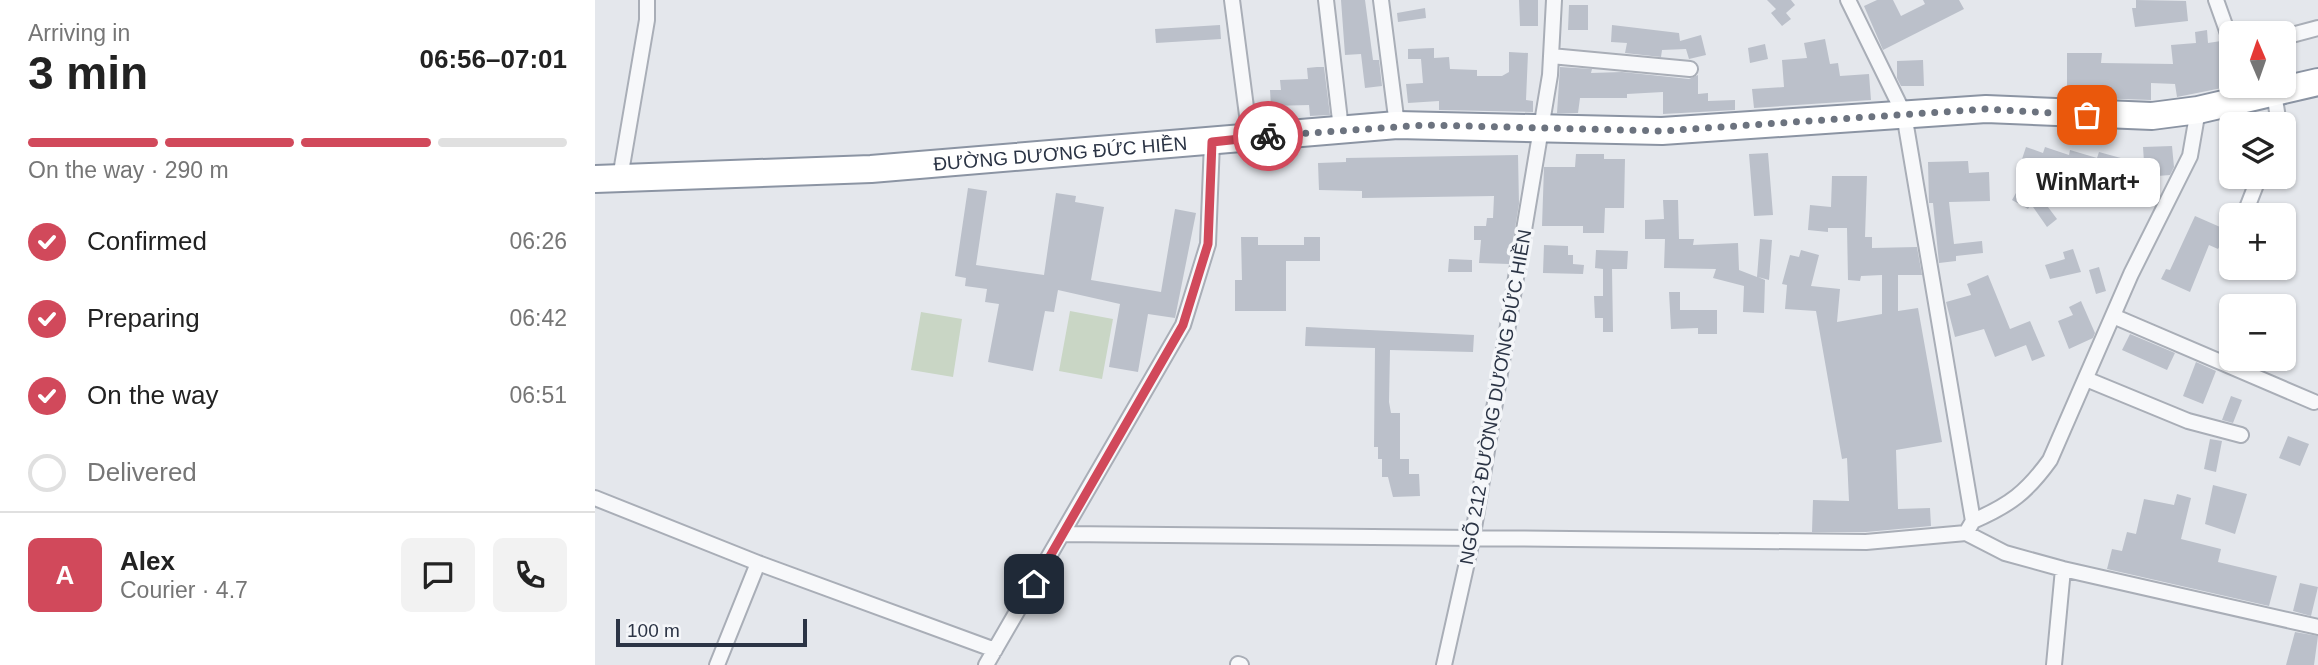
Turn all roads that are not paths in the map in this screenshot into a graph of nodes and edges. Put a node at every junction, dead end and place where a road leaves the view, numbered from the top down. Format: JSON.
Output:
{"nodes":[{"id":1,"x":647,"y":0,"type":"edge"},
{"id":2,"x":1232,"y":0,"type":"edge"},
{"id":3,"x":1326,"y":0,"type":"edge"},
{"id":4,"x":1381,"y":0,"type":"edge"},
{"id":5,"x":1554,"y":0,"type":"edge"},
{"id":6,"x":1848,"y":0,"type":"edge"},
{"id":7,"x":2216,"y":0,"type":"edge"},
{"id":8,"x":2224,"y":21,"type":"edge"},
{"id":9,"x":2318,"y":27,"type":"edge"},
{"id":10,"x":2296,"y":33,"type":"edge"},
{"id":11,"x":1551,"y":56,"type":"junction"},
{"id":12,"x":1690,"y":69,"type":"dead end"},
{"id":13,"x":2318,"y":82,"type":"edge"},
{"id":14,"x":2296,"y":86,"type":"edge"},
{"id":15,"x":2237,"y":98,"type":"edge"},
{"id":16,"x":2198,"y":110,"type":"junction"},
{"id":17,"x":1904,"y":114,"type":"junction"},
{"id":18,"x":1397,"y":125,"type":"junction"},
{"id":19,"x":1540,"y":127,"type":"junction"},
{"id":20,"x":1341,"y":129,"type":"junction"},
{"id":21,"x":1250,"y":138,"type":"junction"},
{"id":22,"x":1212,"y":142,"type":"junction"},
{"id":23,"x":608,"y":179,"type":"edge"},
{"id":24,"x":2113,"y":316,"type":"junction"},
{"id":25,"x":2086,"y":379,"type":"junction"},
{"id":26,"x":2313,"y":402,"type":"dead end"},
{"id":27,"x":2241,"y":435,"type":"dead end"},
{"id":28,"x":595,"y":498,"type":"edge"},
{"id":29,"x":1970,"y":527,"type":"junction"},
{"id":30,"x":1063,"y":534,"type":"junction"},
{"id":31,"x":1472,"y":540,"type":"junction"},
{"id":32,"x":758,"y":562,"type":"junction"},
{"id":33,"x":2063,"y":569,"type":"junction"},
{"id":34,"x":2318,"y":627,"type":"edge"},
{"id":35,"x":995,"y":650,"type":"junction"},
{"id":36,"x":717,"y":665,"type":"edge"},
{"id":37,"x":986,"y":665,"type":"edge"},
{"id":38,"x":1444,"y":665,"type":"edge"},
{"id":39,"x":2054,"y":665,"type":"edge"}],
"edges":[{"from":1,"to":23,"type":"street"},
{"from":2,"to":21,"type":"street"},
{"from":3,"to":20,"type":"street"},
{"from":4,"to":18,"type":"street"},
{"from":5,"to":11,"type":"street","name":"NGÕ 212 ĐƯỜNG DƯƠNG ĐỨC HIỀN"},
{"from":6,"to":17,"type":"street"},
{"from":7,"to":8,"type":"street"},
{"from":9,"to":10,"type":"street"},
{"from":11,"to":12,"type":"street"},
{"from":11,"to":19,"type":"street","name":"NGÕ 212 ĐƯỜNG DƯƠNG ĐỨC HIỀN"},
{"from":13,"to":14,"type":"highway","name":"ĐƯỜNG DƯƠNG ĐỨC HIỀN"},
{"from":15,"to":16,"type":"highway","name":"ĐƯỜNG DƯƠNG ĐỨC HIỀN"},
{"from":16,"to":17,"type":"highway","name":"ĐƯỜNG DƯƠNG ĐỨC HIỀN"},
{"from":16,"to":24,"type":"street"},
{"from":17,"to":19,"type":"highway","name":"ĐƯỜNG DƯƠNG ĐỨC HIỀN"},
{"from":17,"to":29,"type":"street"},
{"from":18,"to":19,"type":"highway","name":"ĐƯỜNG DƯƠNG ĐỨC HIỀN"},
{"from":18,"to":20,"type":"highway","name":"ĐƯỜNG DƯƠNG ĐỨC HIỀN"},
{"from":19,"to":31,"type":"street","name":"NGÕ 212 ĐƯỜNG DƯƠNG ĐỨC HIỀN"},
{"from":20,"to":21,"type":"highway","name":"ĐƯỜNG DƯƠNG ĐỨC HIỀN"},
{"from":21,"to":22,"type":"highway","name":"ĐƯỜNG DƯƠNG ĐỨC HIỀN"},
{"from":22,"to":23,"type":"highway","name":"ĐƯỜNG DƯƠNG ĐỨC HIỀN"},
{"from":22,"to":30,"type":"street"},
{"from":24,"to":25,"type":"street"},
{"from":24,"to":26,"type":"street"},
{"from":25,"to":27,"type":"street"},
{"from":25,"to":29,"type":"street"},
{"from":28,"to":32,"type":"street"},
{"from":29,"to":31,"type":"street"},
{"from":29,"to":33,"type":"street"},
{"from":30,"to":31,"type":"street"},
{"from":30,"to":35,"type":"street"},
{"from":31,"to":38,"type":"street","name":"NGÕ 212 ĐƯỜNG DƯƠNG ĐỨC HIỀN"},
{"from":32,"to":35,"type":"street"},
{"from":32,"to":36,"type":"street"},
{"from":33,"to":34,"type":"street"},
{"from":33,"to":39,"type":"street"},
{"from":35,"to":37,"type":"street"}]}
